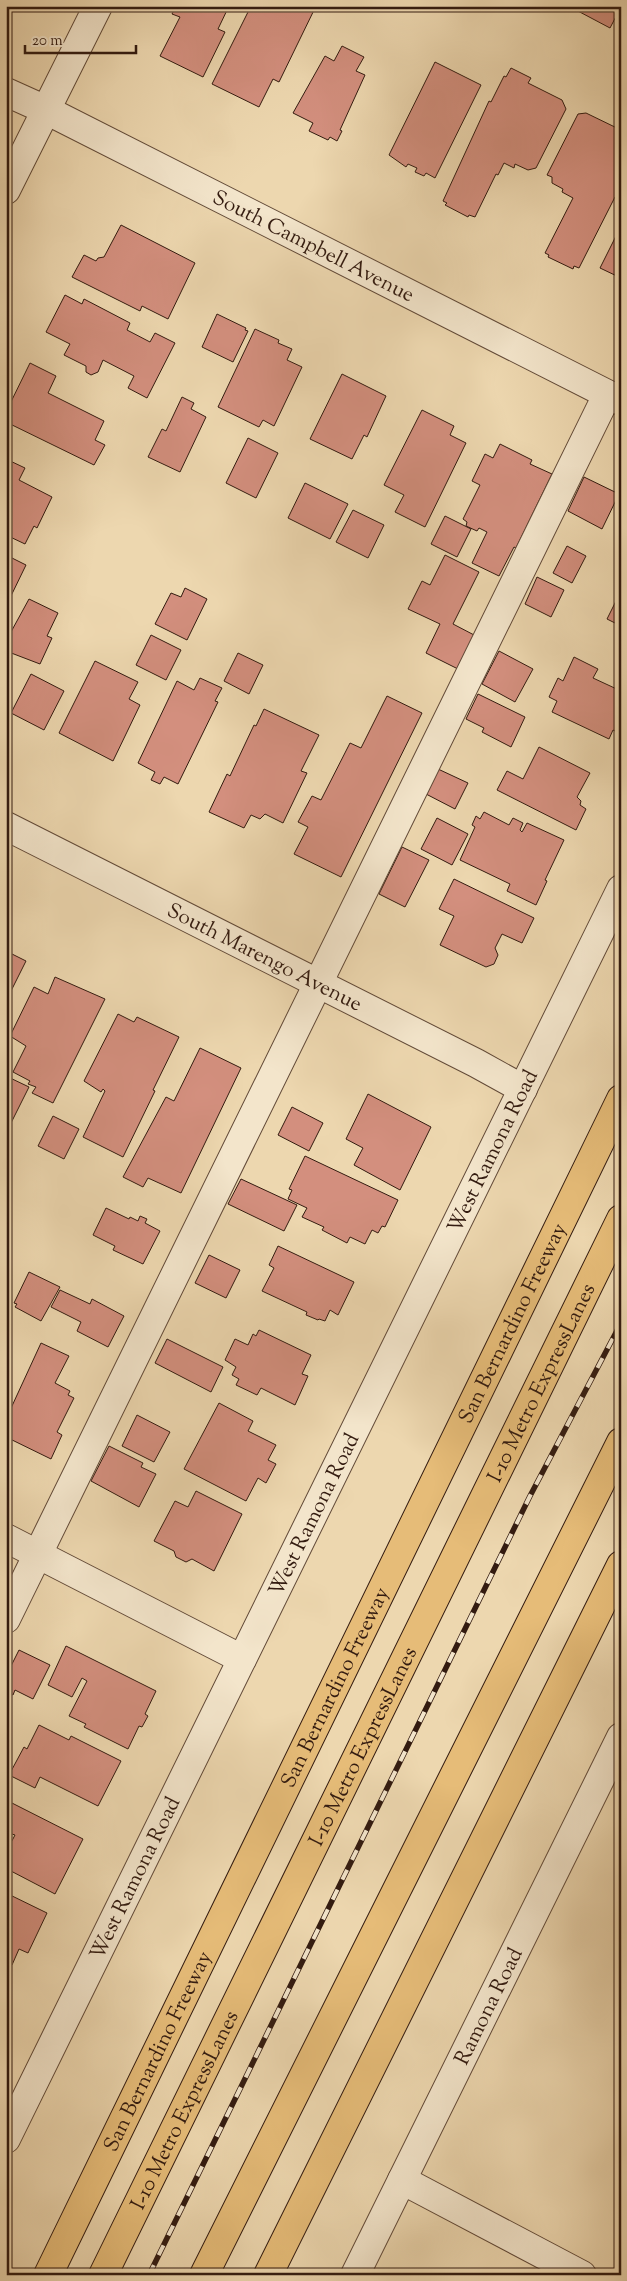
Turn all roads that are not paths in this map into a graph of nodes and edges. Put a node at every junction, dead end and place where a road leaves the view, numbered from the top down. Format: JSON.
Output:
{"nodes":[{"id":1,"x":98,"y":6,"type":"edge"},
{"id":2,"x":6,"y":92,"type":"edge"},
{"id":3,"x":46,"y":110,"type":"junction"},
{"id":4,"x":6,"y":190,"type":"edge"},
{"id":5,"x":614,"y":398,"type":"edge"},
{"id":6,"x":6,"y":826,"type":"edge"},
{"id":7,"x":621,"y":889,"type":"edge"},
{"id":8,"x":317,"y":985,"type":"junction"},
{"id":9,"x":523,"y":1089,"type":"junction"},
{"id":10,"x":621,"y":1099,"type":"edge"},
{"id":11,"x":621,"y":1219,"type":"edge"},
{"id":12,"x":621,"y":1442,"type":"edge"},
{"id":13,"x":6,"y":1538,"type":"edge"},
{"id":14,"x":38,"y":1554,"type":"junction"},
{"id":15,"x":621,"y":1565,"type":"edge"},
{"id":16,"x":6,"y":1619,"type":"edge"},
{"id":17,"x":242,"y":1659,"type":"junction"},
{"id":18,"x":621,"y":1737,"type":"edge"},
{"id":19,"x":6,"y":2138,"type":"edge"},
{"id":20,"x":402,"y":2180,"type":"junction"},
{"id":21,"x":48,"y":2275,"type":"edge"},
{"id":22,"x":103,"y":2275,"type":"edge"},
{"id":23,"x":204,"y":2275,"type":"edge"},
{"id":24,"x":268,"y":2275,"type":"edge"},
{"id":25,"x":355,"y":2275,"type":"edge"},
{"id":26,"x":582,"y":2275,"type":"edge"}],
"edges":[{"from":1,"to":3,"type":"street"},
{"from":2,"to":3,"type":"street","name":"South Campbell Avenue"},
{"from":3,"to":4,"type":"street"},
{"from":3,"to":5,"type":"street","name":"South Campbell Avenue"},
{"from":5,"to":8,"type":"street"},
{"from":6,"to":8,"type":"street","name":"South Marengo Avenue"},
{"from":7,"to":9,"type":"street","name":"West Ramona Road"},
{"from":8,"to":9,"type":"street","name":"South Marengo Avenue"},
{"from":8,"to":14,"type":"street"},
{"from":9,"to":17,"type":"street","name":"West Ramona Road"},
{"from":10,"to":21,"type":"highway","name":"San Bernardino Freeway"},
{"from":11,"to":22,"type":"highway","name":"I-10 Metro ExpressLanes"},
{"from":12,"to":23,"type":"highway"},
{"from":13,"to":14,"type":"street"},
{"from":14,"to":16,"type":"street"},
{"from":14,"to":17,"type":"street"},
{"from":15,"to":24,"type":"highway"},
{"from":17,"to":19,"type":"street","name":"West Ramona Road"},
{"from":18,"to":20,"type":"street","name":"Ramona Road"},
{"from":20,"to":25,"type":"street","name":"Ramona Road"},
{"from":20,"to":26,"type":"street"}]}
